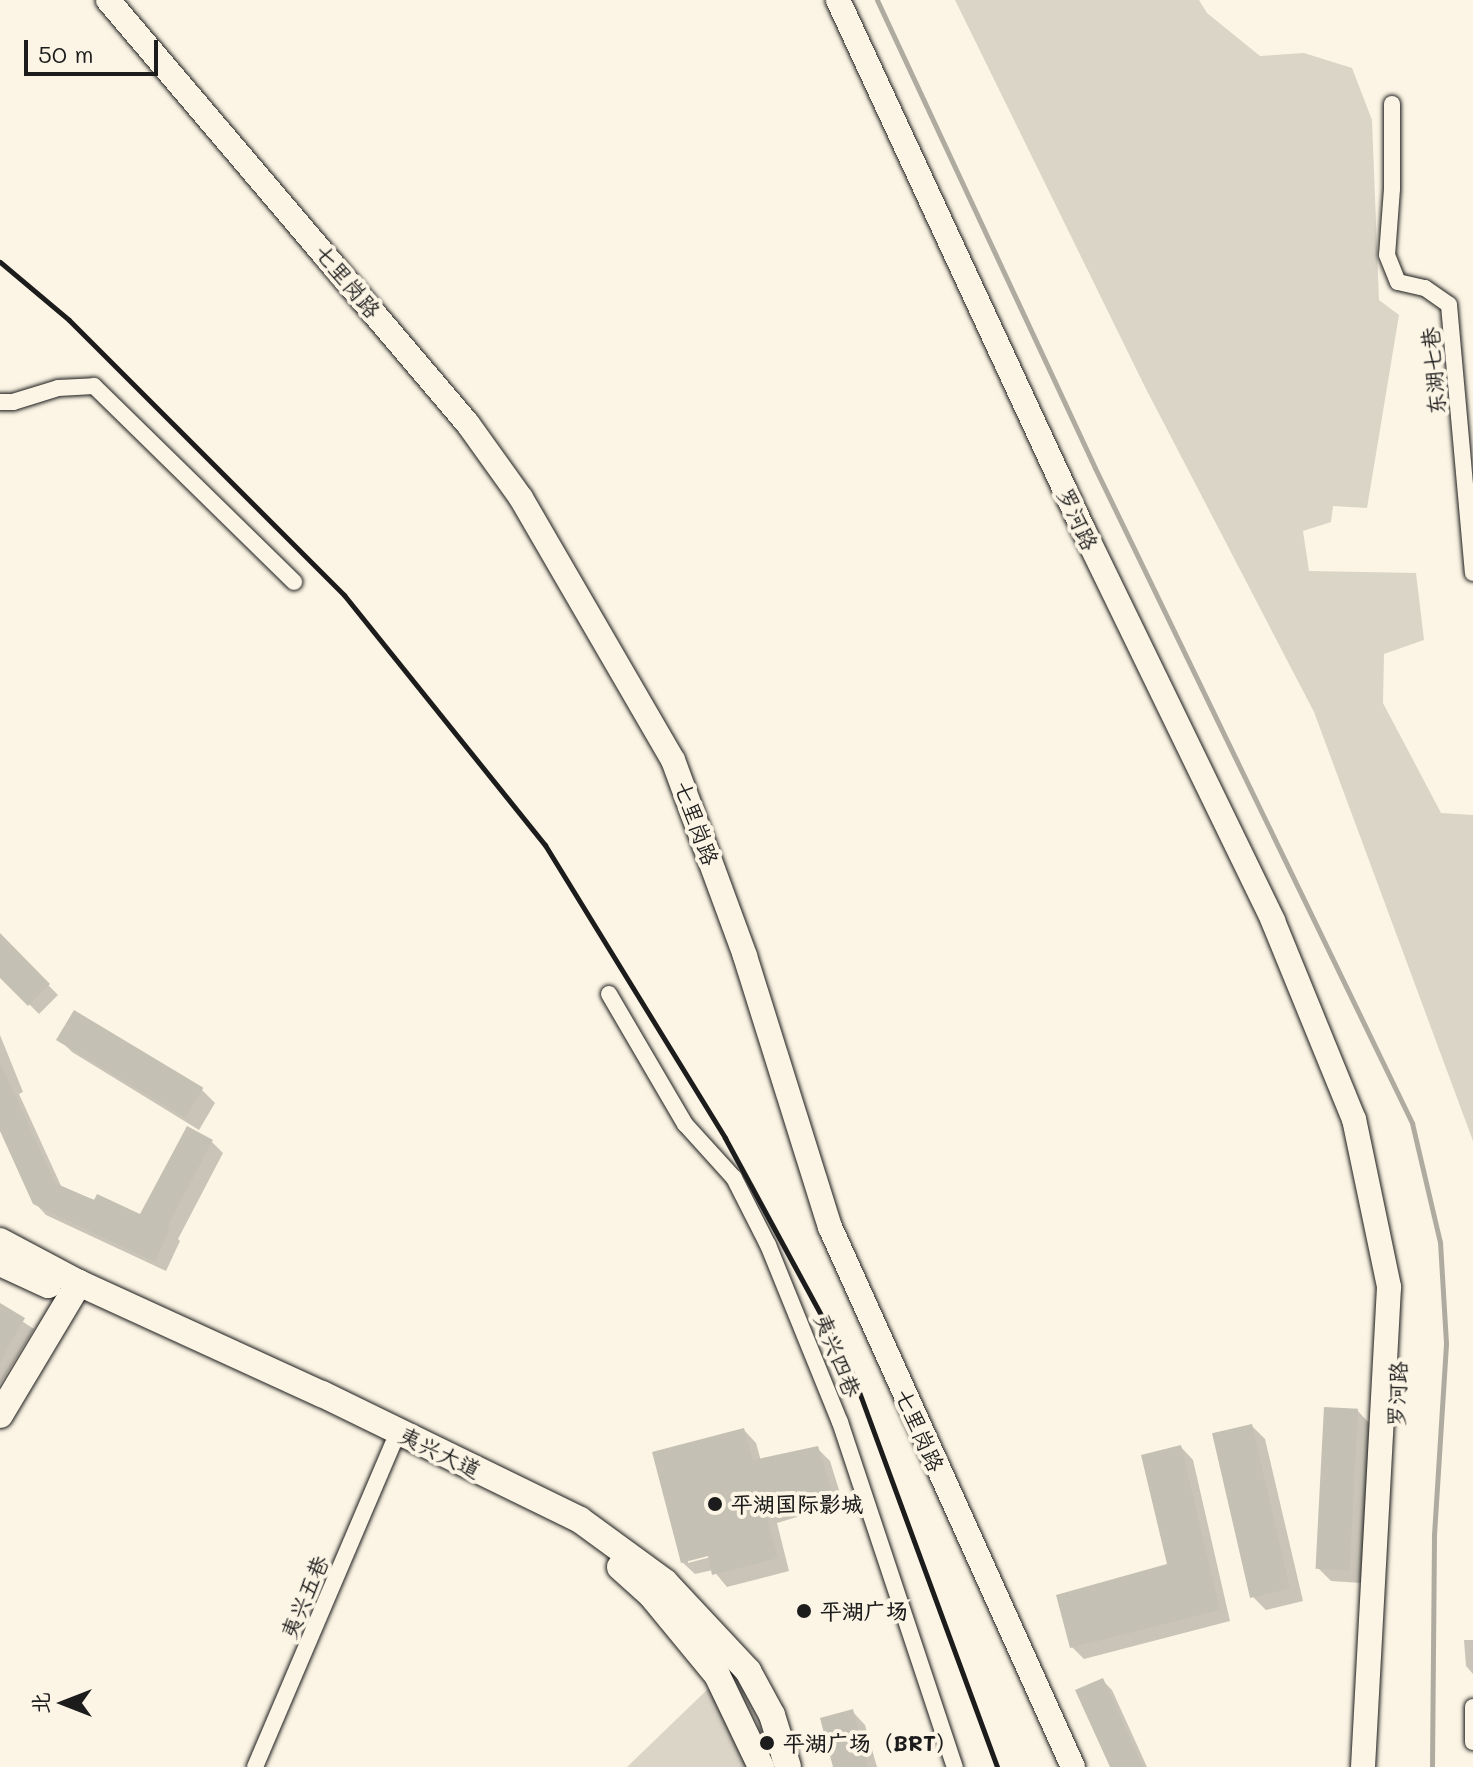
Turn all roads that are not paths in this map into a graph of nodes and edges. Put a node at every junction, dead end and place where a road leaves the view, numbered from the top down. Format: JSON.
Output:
{"nodes":[{"id":1,"x":108,"y":0,"type":"edge"},
{"id":2,"x":838,"y":0,"type":"edge"},
{"id":3,"x":1392,"y":104,"type":"dead end"},
{"id":4,"x":0,"y":402,"type":"edge"},
{"id":5,"x":1473,"y":573,"type":"edge"},
{"id":6,"x":294,"y":582,"type":"dead end"},
{"id":7,"x":609,"y":994,"type":"dead end"},
{"id":8,"x":1321,"y":1037,"type":"junction"},
{"id":9,"x":0,"y":1241,"type":"edge"},
{"id":10,"x":0,"y":1263,"type":"edge"},
{"id":11,"x":76,"y":1290,"type":"junction"},
{"id":12,"x":0,"y":1415,"type":"edge"},
{"id":13,"x":393,"y":1444,"type":"junction"},
{"id":14,"x":1473,"y":1707,"type":"edge"},
{"id":15,"x":1473,"y":1742,"type":"edge"},
{"id":16,"x":255,"y":1767,"type":"edge"},
{"id":17,"x":761,"y":1767,"type":"edge"},
{"id":18,"x":788,"y":1767,"type":"edge"},
{"id":19,"x":955,"y":1767,"type":"edge"},
{"id":20,"x":1073,"y":1767,"type":"edge"},
{"id":21,"x":1363,"y":1767,"type":"edge"},
{"id":22,"x":1377,"y":1767,"type":"edge"}],
"edges":[{"from":1,"to":20,"type":"main road","name":"七里岗路"},
{"from":2,"to":8,"type":"main road","name":"罗河路"},
{"from":3,"to":5,"type":"street","name":"东湖七巷"},
{"from":4,"to":6,"type":"street"},
{"from":7,"to":19,"type":"street","name":"夷兴四巷"},
{"from":8,"to":21,"type":"main road","name":"罗河路"},
{"from":8,"to":22,"type":"main road","name":"罗河路"},
{"from":9,"to":11,"type":"main road","name":"夷兴大道"},
{"from":10,"to":11,"type":"main road","name":"夷兴大道"},
{"from":11,"to":12,"type":"main road"},
{"from":11,"to":13,"type":"main road","name":"夷兴大道"},
{"from":11,"to":18,"type":"main road","name":"夷兴大道"},
{"from":13,"to":16,"type":"street","name":"夷兴五巷"},
{"from":13,"to":17,"type":"main road","name":"夷兴大道"},
{"from":14,"to":15,"type":"street"}]}
